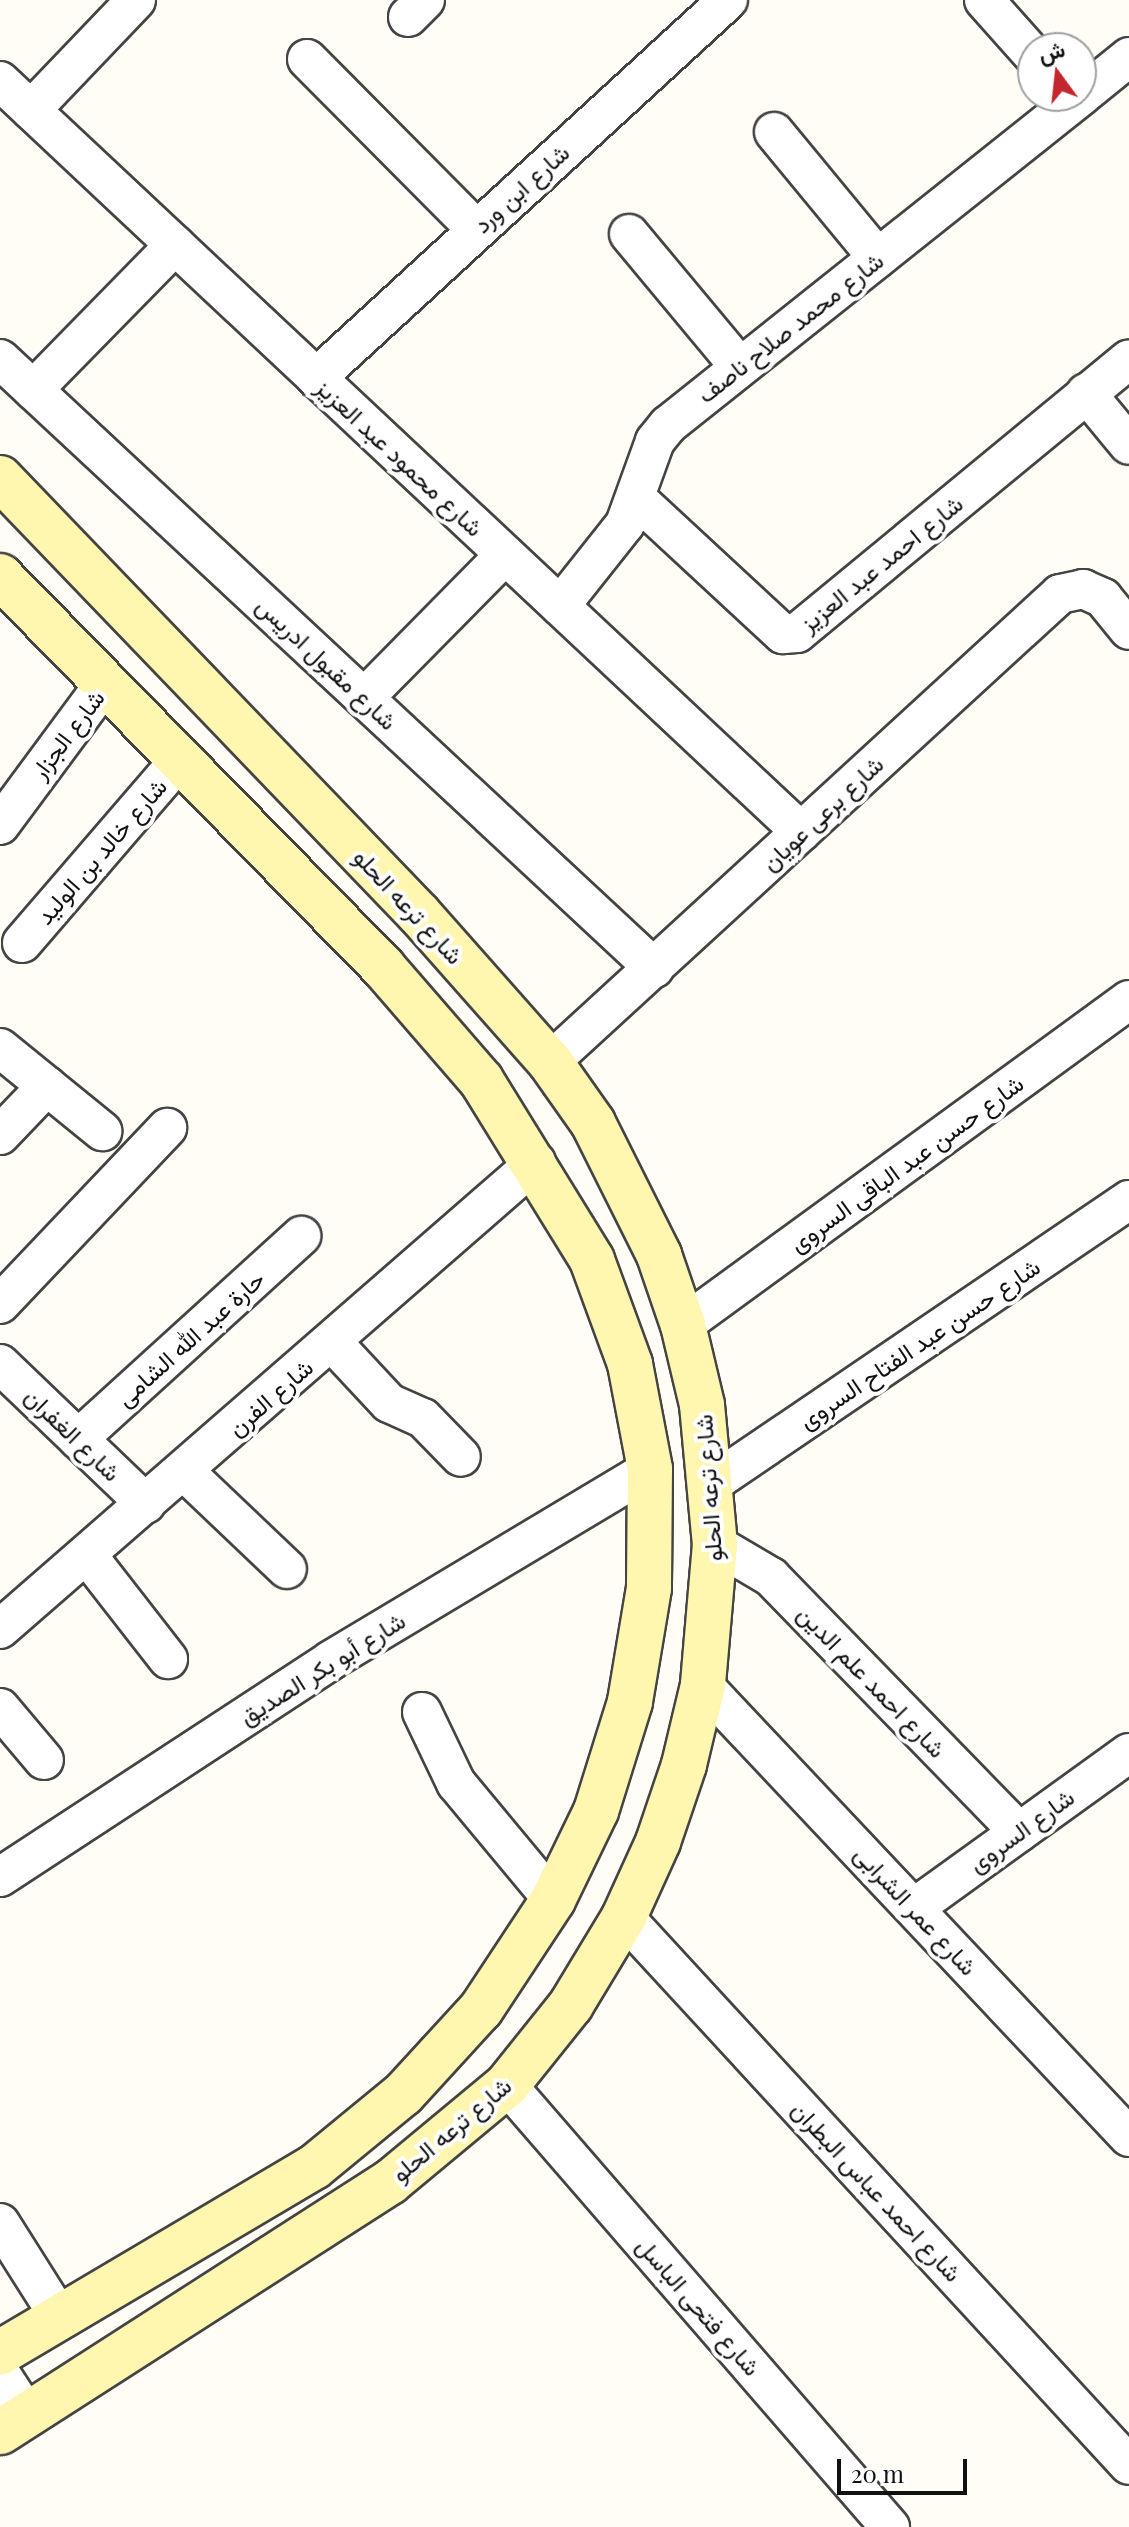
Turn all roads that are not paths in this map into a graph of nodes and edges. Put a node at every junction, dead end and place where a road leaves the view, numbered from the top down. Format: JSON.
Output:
{"nodes":[{"id":1,"x":136,"y":0,"type":"edge"},
{"id":2,"x":728,"y":0,"type":"edge"},
{"id":3,"x":984,"y":0,"type":"edge"},
{"id":4,"x":1017,"y":37,"type":"edge"},
{"id":5,"x":1129,"y":57,"type":"edge"},
{"id":6,"x":307,"y":59,"type":"dead end"},
{"id":7,"x":0,"y":81,"type":"edge"},
{"id":8,"x":1097,"y":81,"type":"edge"},
{"id":9,"x":31,"y":110,"type":"junction"},
{"id":10,"x":1058,"y":112,"type":"edge"},
{"id":11,"x":774,"y":132,"type":"dead end"},
{"id":12,"x":476,"y":229,"type":"junction"},
{"id":13,"x":629,"y":234,"type":"dead end"},
{"id":14,"x":175,"y":245,"type":"junction"},
{"id":15,"x":878,"y":258,"type":"junction"},
{"id":16,"x":0,"y":359,"type":"edge"},
{"id":17,"x":1129,"y":359,"type":"edge"},
{"id":18,"x":739,"y":366,"type":"junction"},
{"id":19,"x":316,"y":378,"type":"junction"},
{"id":20,"x":33,"y":390,"type":"junction"},
{"id":21,"x":1086,"y":393,"type":"junction"},
{"id":22,"x":1129,"y":445,"type":"edge"},
{"id":23,"x":0,"y":478,"type":"edge"},
{"id":24,"x":637,"y":499,"type":"junction"},
{"id":25,"x":505,"y":555,"type":"junction"},
{"id":26,"x":0,"y":576,"type":"edge"},
{"id":27,"x":560,"y":606,"type":"junction"},
{"id":28,"x":1129,"y":630,"type":"edge"},
{"id":29,"x":106,"y":682,"type":"junction"},
{"id":30,"x":364,"y":698,"type":"junction"},
{"id":31,"x":180,"y":759,"type":"junction"},
{"id":32,"x":319,"y":810,"type":"junction"},
{"id":33,"x":0,"y":825,"type":"edge"},
{"id":34,"x":801,"y":832,"type":"junction"},
{"id":35,"x":270,"y":851,"type":"junction"},
{"id":36,"x":22,"y":943,"type":"dead end"},
{"id":37,"x":654,"y":968,"type":"junction"},
{"id":38,"x":1129,"y":1000,"type":"edge"},
{"id":39,"x":0,"y":1048,"type":"edge"},
{"id":40,"x":550,"y":1062,"type":"junction"},
{"id":41,"x":47,"y":1086,"type":"junction"},
{"id":42,"x":167,"y":1128,"type":"dead end"},
{"id":43,"x":102,"y":1131,"type":"dead end"},
{"id":44,"x":0,"y":1135,"type":"edge"},
{"id":45,"x":536,"y":1162,"type":"junction"},
{"id":46,"x":1129,"y":1200,"type":"edge"},
{"id":47,"x":301,"y":1236,"type":"dead end"},
{"id":48,"x":0,"y":1304,"type":"edge"},
{"id":49,"x":683,"y":1325,"type":"junction"},
{"id":50,"x":333,"y":1343,"type":"junction"},
{"id":51,"x":0,"y":1364,"type":"edge"},
{"id":52,"x":78,"y":1439,"type":"junction"},
{"id":53,"x":461,"y":1457,"type":"dead end"},
{"id":54,"x":650,"y":1469,"type":"junction"},
{"id":55,"x":184,"y":1471,"type":"junction"},
{"id":56,"x":708,"y":1486,"type":"junction"},
{"id":57,"x":146,"y":1504,"type":"junction"},
{"id":58,"x":715,"y":1544,"type":"junction"},
{"id":59,"x":87,"y":1555,"type":"junction"},
{"id":60,"x":287,"y":1569,"type":"dead end"},
{"id":61,"x":0,"y":1629,"type":"edge"},
{"id":62,"x":168,"y":1659,"type":"dead end"},
{"id":63,"x":703,"y":1685,"type":"junction"},
{"id":64,"x":0,"y":1708,"type":"edge"},
{"id":65,"x":422,"y":1712,"type":"dead end"},
{"id":66,"x":1129,"y":1753,"type":"edge"},
{"id":67,"x":44,"y":1760,"type":"dead end"},
{"id":68,"x":1019,"y":1832,"type":"junction"},
{"id":69,"x":0,"y":1877,"type":"edge"},
{"id":70,"x":553,"y":1900,"type":"junction"},
{"id":71,"x":914,"y":1908,"type":"junction"},
{"id":72,"x":624,"y":1917,"type":"junction"},
{"id":73,"x":507,"y":2085,"type":"junction"},
{"id":74,"x":1129,"y":2137,"type":"edge"},
{"id":75,"x":0,"y":2223,"type":"edge"},
{"id":76,"x":60,"y":2318,"type":"junction"},
{"id":77,"x":0,"y":2353,"type":"edge"},
{"id":78,"x":0,"y":2373,"type":"edge"},
{"id":79,"x":14,"y":2424,"type":"edge"},
{"id":80,"x":1129,"y":2465,"type":"edge"},
{"id":81,"x":890,"y":2527,"type":"edge"}],
"edges":[{"from":1,"to":9,"type":"street"},
{"from":2,"to":12,"type":"street","name":"شارع ابن ورد"},
{"from":3,"to":4,"type":"street"},
{"from":5,"to":8,"type":"street","name":"شارع محمد صلاح ناصف"},
{"from":6,"to":12,"type":"street"},
{"from":7,"to":9,"type":"street","name":"شارع محمود عبد العزيز"},
{"from":9,"to":14,"type":"street","name":"شارع محمود عبد العزيز"},
{"from":10,"to":15,"type":"street","name":"شارع محمد صلاح ناصف"},
{"from":11,"to":15,"type":"street"},
{"from":12,"to":19,"type":"street","name":"شارع ابن ورد"},
{"from":13,"to":18,"type":"street"},
{"from":14,"to":19,"type":"street","name":"شارع محمود عبد العزيز"},
{"from":14,"to":20,"type":"street"},
{"from":15,"to":18,"type":"street","name":"شارع محمد صلاح ناصف"},
{"from":16,"to":20,"type":"street","name":"شارع مقبول ادريس"},
{"from":17,"to":21,"type":"street","name":"شارع احمد عبد العزيز"},
{"from":18,"to":24,"type":"street","name":"شارع محمد صلاح ناصف"},
{"from":19,"to":25,"type":"street","name":"شارع محمود عبد العزيز"},
{"from":20,"to":30,"type":"street","name":"شارع مقبول ادريس"},
{"from":21,"to":22,"type":"street"},
{"from":21,"to":24,"type":"street","name":"شارع احمد عبد العزيز"},
{"from":23,"to":32,"type":"street","name":"شارع ترعه الحلو"},
{"from":24,"to":27,"type":"street","name":"شارع محمد صلاح ناصف"},
{"from":25,"to":27,"type":"street","name":"شارع محمود عبد العزيز"},
{"from":25,"to":30,"type":"street"},
{"from":26,"to":29,"type":"street"},
{"from":27,"to":34,"type":"street","name":"شارع محمود عبد العزيز"},
{"from":28,"to":34,"type":"street","name":"شارع برعى عويان"},
{"from":29,"to":31,"type":"street"},
{"from":29,"to":33,"type":"street","name":"شارع الجزار"},
{"from":30,"to":37,"type":"street","name":"شارع مقبول ادريس"},
{"from":31,"to":35,"type":"street"},
{"from":31,"to":36,"type":"street","name":"شارع خالد بن الوليد"},
{"from":32,"to":35,"type":"street"},
{"from":32,"to":40,"type":"street","name":"شارع ترعه الحلو"},
{"from":34,"to":37,"type":"street","name":"شارع برعى عويان"},
{"from":35,"to":45,"type":"street"},
{"from":37,"to":40,"type":"street","name":"شارع برعى عويان"},
{"from":38,"to":49,"type":"street","name":"شارع حسن عبد الباقى السروى"},
{"from":39,"to":41,"type":"street"},
{"from":40,"to":49,"type":"street","name":"شارع ترعه الحلو"},
{"from":41,"to":43,"type":"street"},
{"from":41,"to":44,"type":"street"},
{"from":42,"to":48,"type":"street"},
{"from":45,"to":50,"type":"street","name":"شارع الفرن"},
{"from":45,"to":54,"type":"street"},
{"from":46,"to":56,"type":"street","name":"شارع حسن عبد الفتاح السروى"},
{"from":47,"to":52,"type":"street","name":"حارة عبد الله الشامى"},
{"from":49,"to":56,"type":"street","name":"شارع ترعه الحلو"},
{"from":50,"to":53,"type":"street"},
{"from":50,"to":55,"type":"street","name":"شارع الفرن"},
{"from":51,"to":52,"type":"street","name":"شارع الغفران"},
{"from":52,"to":57,"type":"street","name":"شارع الغفران"},
{"from":54,"to":69,"type":"street","name":"شارع أبو بكر الصديق"},
{"from":54,"to":70,"type":"street"},
{"from":55,"to":57,"type":"street","name":"شارع الفرن"},
{"from":55,"to":60,"type":"street"},
{"from":56,"to":58,"type":"street","name":"شارع ترعه الحلو"},
{"from":57,"to":59,"type":"street","name":"شارع الفرن"},
{"from":58,"to":63,"type":"street","name":"شارع ترعه الحلو"},
{"from":58,"to":68,"type":"street","name":"شارع احمد علم الدين"},
{"from":59,"to":61,"type":"street","name":"شارع الفرن"},
{"from":59,"to":62,"type":"street"},
{"from":63,"to":71,"type":"street","name":"شارع عمر الشرابى"},
{"from":63,"to":72,"type":"street","name":"شارع ترعه الحلو"},
{"from":64,"to":67,"type":"street"},
{"from":65,"to":70,"type":"street"},
{"from":66,"to":68,"type":"street","name":"شارع السروى"},
{"from":68,"to":71,"type":"street","name":"شارع السروى"},
{"from":70,"to":76,"type":"street"},
{"from":71,"to":74,"type":"street","name":"شارع عمر الشرابى"},
{"from":72,"to":73,"type":"street","name":"شارع ترعه الحلو"},
{"from":72,"to":80,"type":"street","name":"شارع احمد عباس البطران"},
{"from":73,"to":79,"type":"street","name":"شارع ترعه الحلو"},
{"from":73,"to":81,"type":"street","name":"شارع فتحى الباسل"},
{"from":75,"to":76,"type":"street"},
{"from":76,"to":77,"type":"street"},
{"from":78,"to":79,"type":"street"}]}
